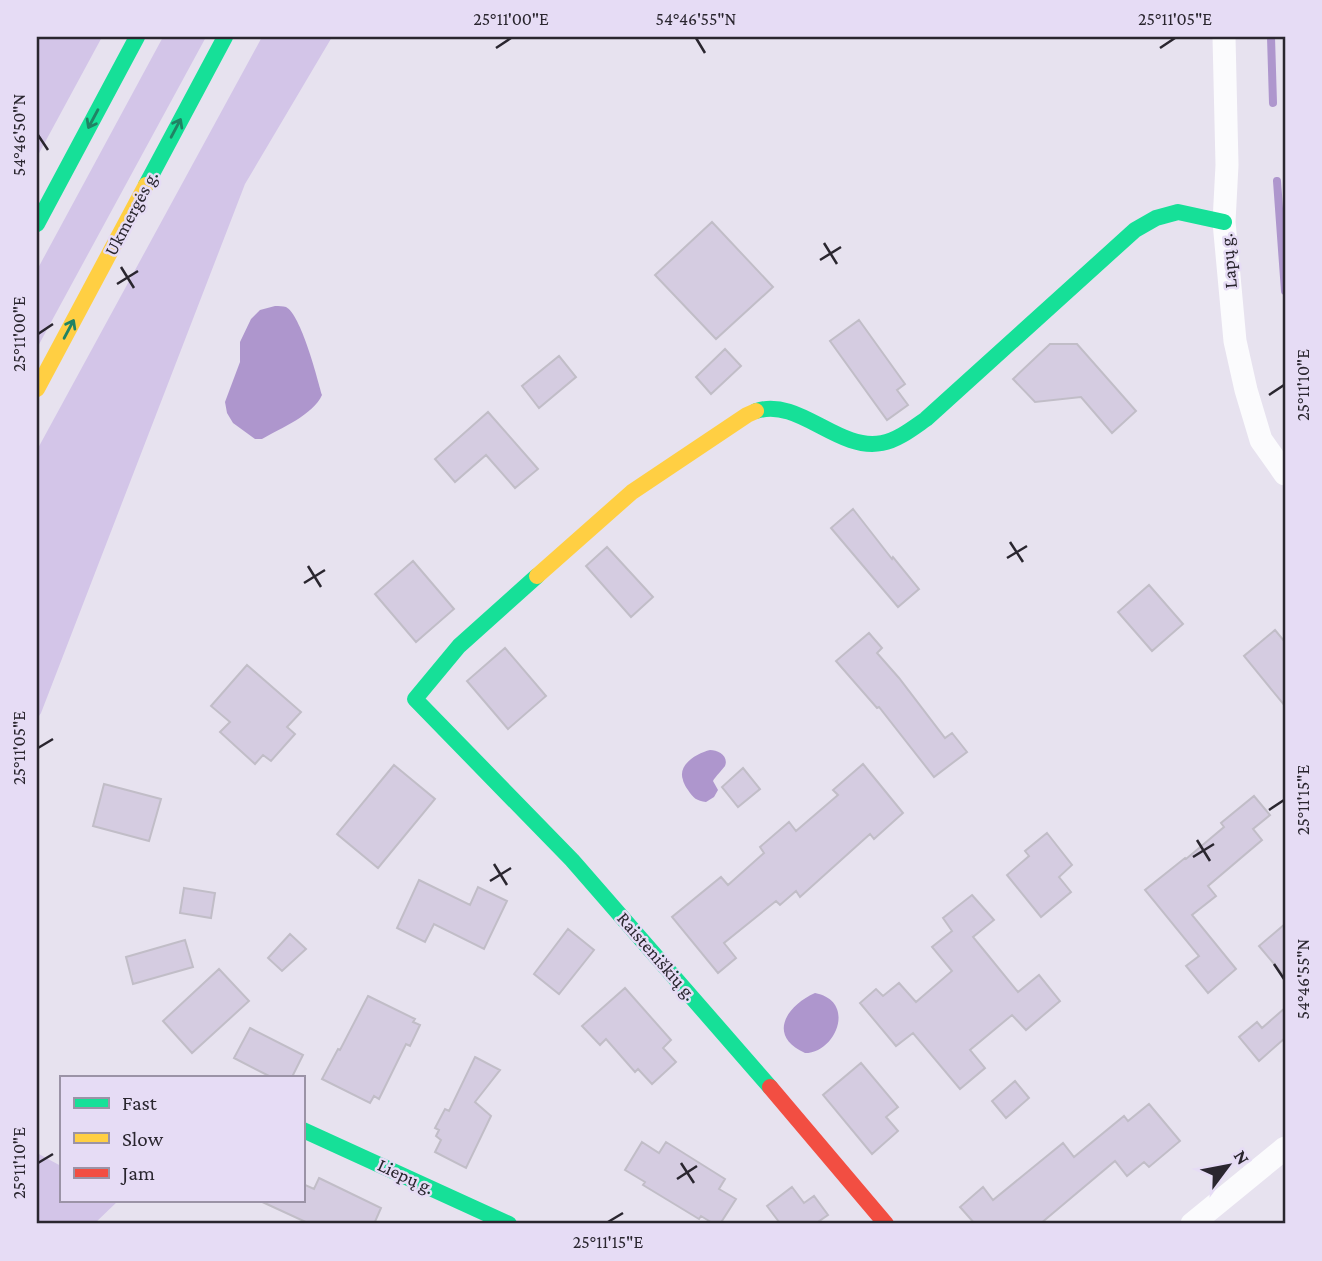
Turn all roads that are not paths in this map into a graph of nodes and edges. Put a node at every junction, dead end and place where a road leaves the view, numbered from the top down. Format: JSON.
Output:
{"nodes":[{"id":1,"x":137,"y":37,"type":"edge"},
{"id":2,"x":225,"y":37,"type":"edge"},
{"id":3,"x":1224,"y":37,"type":"edge"},
{"id":4,"x":1224,"y":222,"type":"junction"},
{"id":5,"x":37,"y":224,"type":"edge"},
{"id":6,"x":37,"y":389,"type":"edge"},
{"id":7,"x":1285,"y":474,"type":"edge"},
{"id":8,"x":304,"y":1129,"type":"edge"},
{"id":9,"x":1285,"y":1148,"type":"edge"},
{"id":10,"x":509,"y":1224,"type":"edge"},
{"id":11,"x":886,"y":1224,"type":"edge"},
{"id":12,"x":1192,"y":1224,"type":"edge"}],
"edges":[{"from":1,"to":5,"type":"main road","one_way":true},
{"from":6,"to":2,"type":"main road","name":"Ukmergės g.","one_way":true},
{"from":3,"to":4,"type":"street","name":"Lapų g."},
{"from":4,"to":7,"type":"street","name":"Lapų g."},
{"from":4,"to":11,"type":"main road","name":"Raisteniškių g."},
{"from":8,"to":10,"type":"main road","name":"Liepų g."},
{"from":9,"to":12,"type":"street"}]}
